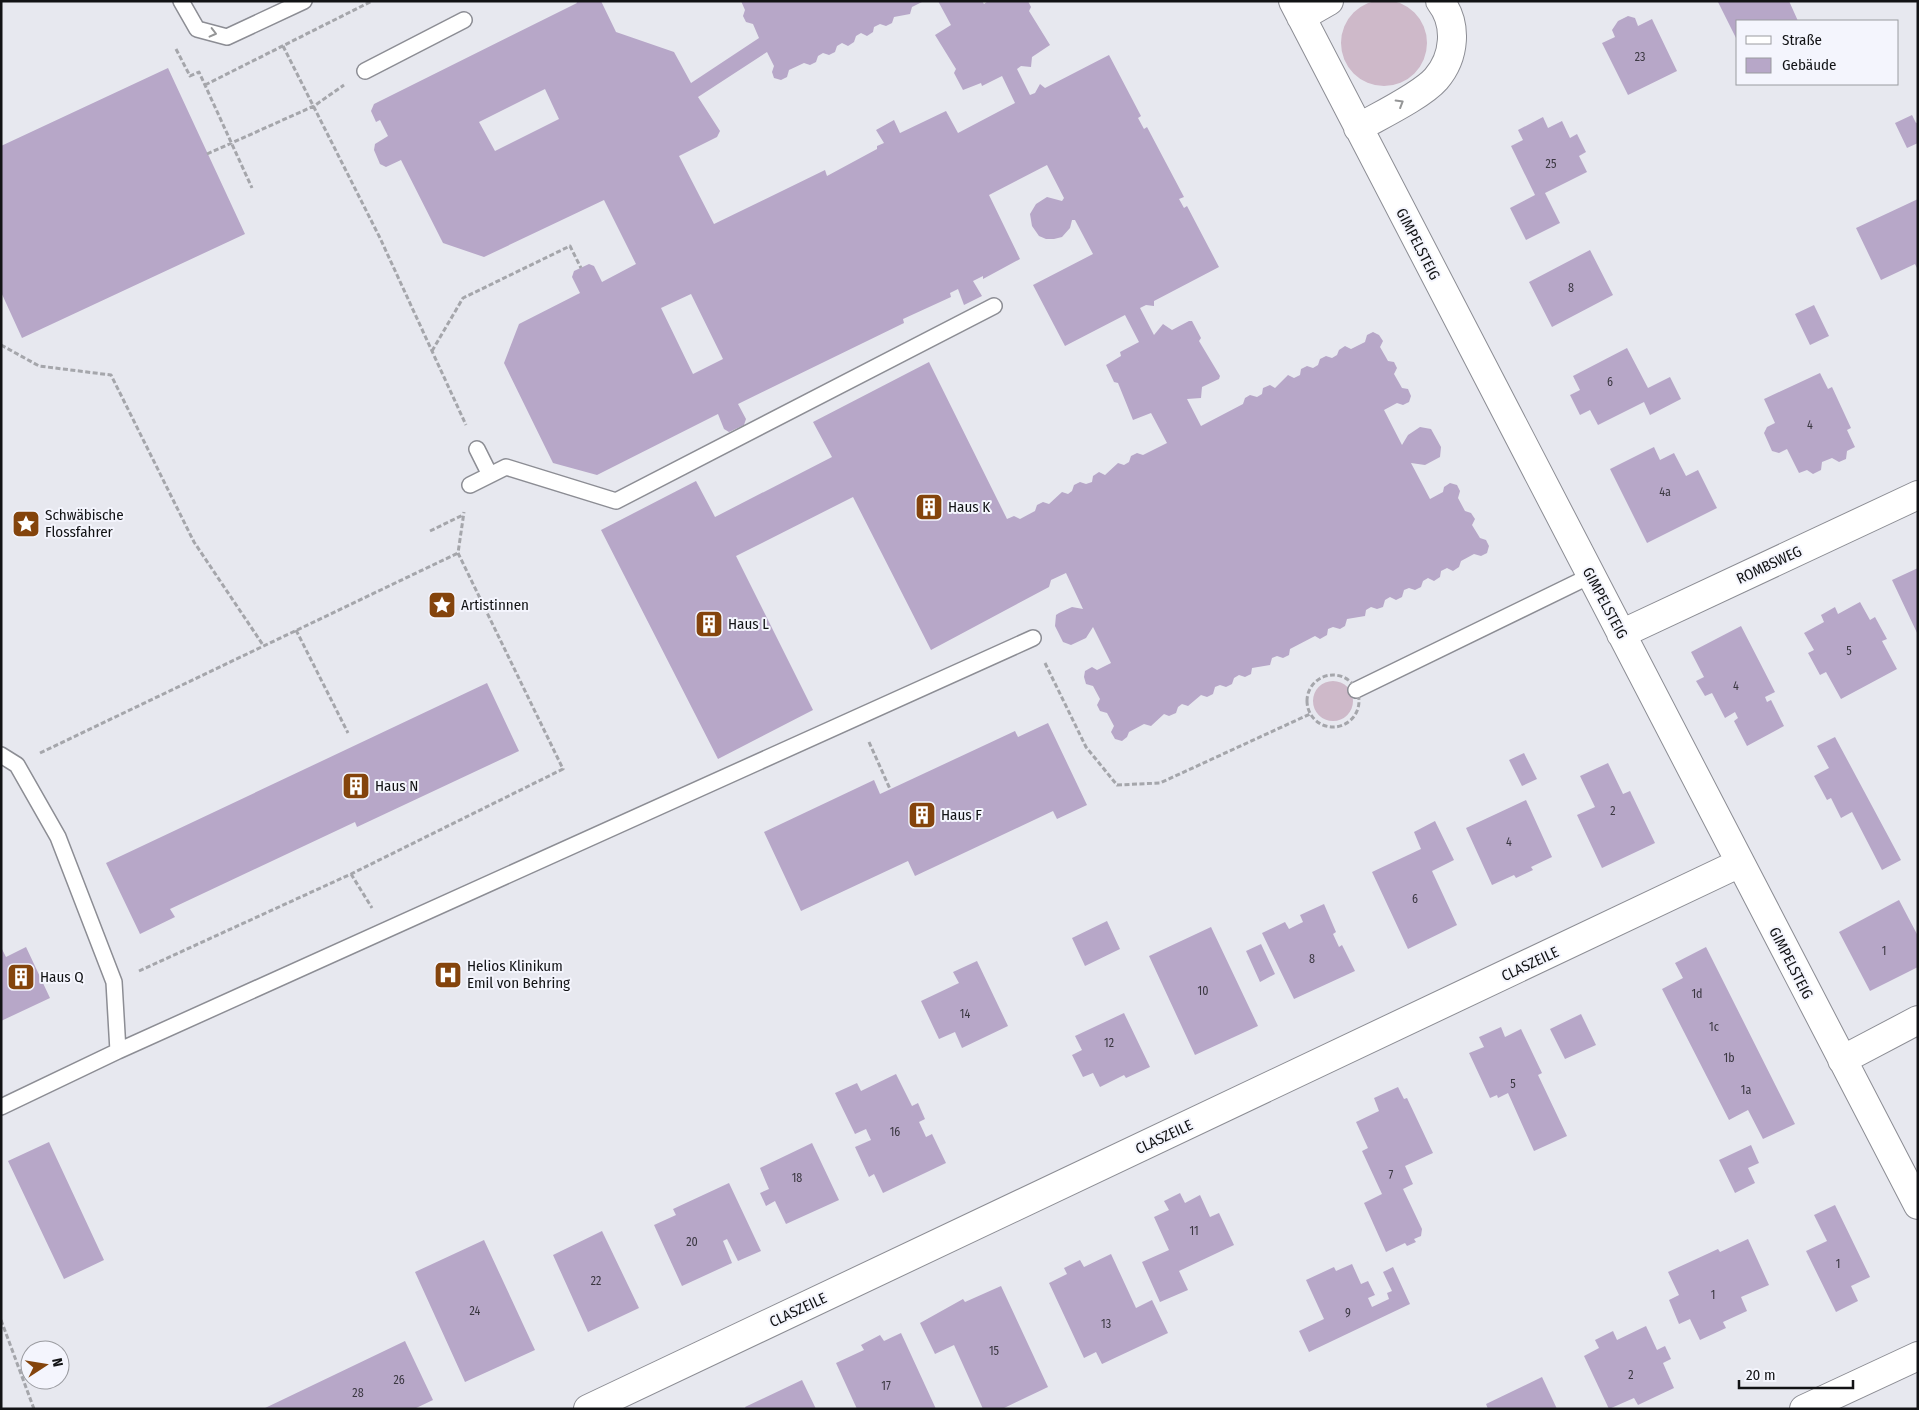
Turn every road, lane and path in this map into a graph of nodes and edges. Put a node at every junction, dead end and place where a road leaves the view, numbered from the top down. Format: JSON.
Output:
{"nodes":[{"id":1,"x":181,"y":1,"type":"edge"},
{"id":2,"x":304,"y":1,"type":"edge"},
{"id":3,"x":372,"y":1,"type":"edge"},
{"id":4,"x":1329,"y":1,"type":"edge"},
{"id":5,"x":1450,"y":4,"type":"edge"},
{"id":6,"x":1297,"y":9,"type":"edge"},
{"id":7,"x":464,"y":20,"type":"dead end"},
{"id":8,"x":173,"y":42,"type":"dead end"},
{"id":9,"x":283,"y":46,"type":"junction"},
{"id":10,"x":365,"y":71,"type":"joint"},
{"id":11,"x":205,"y":85,"type":"junction"},
{"id":12,"x":314,"y":106,"type":"junction"},
{"id":13,"x":1358,"y":128,"type":"junction"},
{"id":14,"x":233,"y":142,"type":"junction"},
{"id":15,"x":207,"y":154,"type":"dead end"},
{"id":16,"x":252,"y":188,"type":"dead end"},
{"id":17,"x":581,"y":268,"type":"dead end"},
{"id":18,"x":994,"y":306,"type":"dead end"},
{"id":19,"x":1,"y":345,"type":"edge"},
{"id":20,"x":432,"y":351,"type":"junction"},
{"id":21,"x":478,"y":449,"type":"joint"},
{"id":22,"x":490,"y":475,"type":"junction"},
{"id":23,"x":470,"y":485,"type":"joint"},
{"id":24,"x":1918,"y":495,"type":"edge"},
{"id":25,"x":464,"y":515,"type":"junction"},
{"id":26,"x":430,"y":531,"type":"dead end"},
{"id":27,"x":458,"y":553,"type":"junction"},
{"id":28,"x":1590,"y":576,"type":"junction"},
{"id":29,"x":296,"y":630,"type":"junction"},
{"id":30,"x":1621,"y":634,"type":"junction"},
{"id":31,"x":1033,"y":638,"type":"joint"},
{"id":32,"x":263,"y":645,"type":"junction"},
{"id":33,"x":1356,"y":690,"type":"dead end"},
{"id":34,"x":1310,"y":714,"type":"dead end"},
{"id":35,"x":857,"y":717,"type":"junction"},
{"id":36,"x":348,"y":733,"type":"dead end"},
{"id":37,"x":1,"y":755,"type":"edge"},
{"id":38,"x":17,"y":765,"type":"junction"},
{"id":39,"x":890,"y":790,"type":"dead end"},
{"id":40,"x":1740,"y":863,"type":"junction"},
{"id":41,"x":351,"y":874,"type":"junction"},
{"id":42,"x":386,"y":930,"type":"junction"},
{"id":43,"x":114,"y":982,"type":"junction"},
{"id":44,"x":1918,"y":1020,"type":"edge"},
{"id":45,"x":118,"y":1051,"type":"junction"},
{"id":46,"x":1842,"y":1060,"type":"junction"},
{"id":47,"x":1,"y":1107,"type":"edge"},
{"id":48,"x":1918,"y":1205,"type":"edge"},
{"id":49,"x":1,"y":1320,"type":"edge"},
{"id":50,"x":1918,"y":1356,"type":"edge"},
{"id":51,"x":34,"y":1409,"type":"edge"},
{"id":52,"x":588,"y":1409,"type":"edge"},
{"id":53,"x":1804,"y":1409,"type":"edge"}],
"edges":[{"from":1,"to":2,"type":"lane","one_way":true},
{"from":3,"to":9,"type":"path"},
{"from":4,"to":6,"type":"street"},
{"from":13,"to":5,"type":"street","one_way":true},
{"from":6,"to":13,"type":"street","name":"GIMPELSTEIG"},
{"from":7,"to":10,"type":"lane"},
{"from":8,"to":11,"type":"path"},
{"from":9,"to":11,"type":"path"},
{"from":9,"to":12,"type":"path"},
{"from":10,"to":12,"type":"path"},
{"from":11,"to":14,"type":"path"},
{"from":12,"to":14,"type":"path"},
{"from":12,"to":20,"type":"path"},
{"from":13,"to":28,"type":"street","name":"GIMPELSTEIG"},
{"from":14,"to":15,"type":"path"},
{"from":14,"to":16,"type":"path"},
{"from":17,"to":20,"type":"path"},
{"from":18,"to":22,"type":"lane"},
{"from":19,"to":32,"type":"path"},
{"from":20,"to":21,"type":"path"},
{"from":21,"to":22,"type":"lane"},
{"from":22,"to":23,"type":"lane"},
{"from":23,"to":25,"type":"path"},
{"from":24,"to":30,"type":"street","name":"ROMBSWEG"},
{"from":25,"to":26,"type":"path"},
{"from":25,"to":27,"type":"path"},
{"from":27,"to":29,"type":"path"},
{"from":27,"to":41,"type":"path"},
{"from":28,"to":30,"type":"street","name":"GIMPELSTEIG"},
{"from":28,"to":33,"type":"lane"},
{"from":29,"to":32,"type":"path"},
{"from":29,"to":36,"type":"path"},
{"from":30,"to":40,"type":"street","name":"GIMPELSTEIG"},
{"from":31,"to":34,"type":"path"},
{"from":31,"to":35,"type":"lane"},
{"from":32,"to":38,"type":"path"},
{"from":35,"to":39,"type":"path"},
{"from":35,"to":42,"type":"lane"},
{"from":37,"to":38,"type":"lane"},
{"from":38,"to":43,"type":"lane"},
{"from":40,"to":46,"type":"street","name":"GIMPELSTEIG"},
{"from":40,"to":52,"type":"street","name":"CLASZEILE"},
{"from":41,"to":42,"type":"path"},
{"from":41,"to":43,"type":"path"},
{"from":42,"to":45,"type":"lane"},
{"from":43,"to":45,"type":"lane"},
{"from":44,"to":46,"type":"street"},
{"from":45,"to":47,"type":"lane"},
{"from":46,"to":48,"type":"street","name":"GIMPELSTEIG"},
{"from":49,"to":51,"type":"path"},
{"from":50,"to":53,"type":"street"}]}
